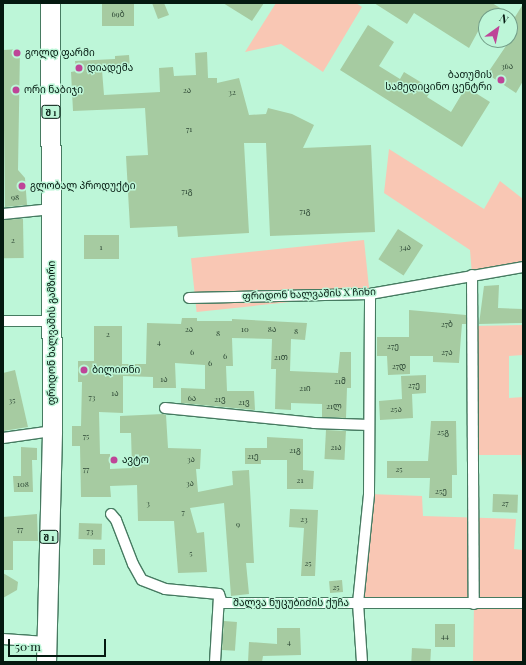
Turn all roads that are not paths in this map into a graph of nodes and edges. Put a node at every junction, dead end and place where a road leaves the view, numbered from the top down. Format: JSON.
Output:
{"nodes":[{"id":1,"x":50,"y":3,"type":"edge"},
{"id":2,"x":52,"y":209,"type":"junction"},
{"id":3,"x":3,"y":214,"type":"edge"},
{"id":4,"x":523,"y":267,"type":"edge"},
{"id":5,"x":472,"y":275,"type":"junction"},
{"id":6,"x":370,"y":294,"type":"junction"},
{"id":7,"x":189,"y":298,"type":"dead end"},
{"id":8,"x":3,"y":320,"type":"edge"},
{"id":9,"x":52,"y":321,"type":"junction"},
{"id":10,"x":165,"y":408,"type":"dead end"},
{"id":11,"x":369,"y":425,"type":"junction"},
{"id":12,"x":52,"y":431,"type":"junction"},
{"id":13,"x":3,"y":438,"type":"edge"},
{"id":14,"x":111,"y":514,"type":"dead end"},
{"id":15,"x":219,"y":594,"type":"junction"},
{"id":16,"x":358,"y":603,"type":"junction"},
{"id":17,"x":523,"y":603,"type":"edge"},
{"id":18,"x":474,"y":604,"type":"junction"},
{"id":19,"x":3,"y":639,"type":"edge"},
{"id":20,"x":46,"y":642,"type":"junction"},
{"id":21,"x":46,"y":662,"type":"edge"},
{"id":22,"x":215,"y":662,"type":"edge"},
{"id":23,"x":362,"y":662,"type":"edge"}],
"edges":[{"from":1,"to":2,"type":"highway","name":"ფრიდონ ხალვაშის გამზირი","number":"შ 1"},
{"from":2,"to":3,"type":"street"},
{"from":2,"to":9,"type":"highway","name":"ფრიდონ ხალვაშის გამზირი","number":"შ 1"},
{"from":4,"to":5,"type":"street","name":"ფრიდონ ხალვაშის X ჩიხი"},
{"from":5,"to":6,"type":"street","name":"ფრიდონ ხალვაშის X ჩიხი"},
{"from":5,"to":18,"type":"street"},
{"from":6,"to":7,"type":"street","name":"ფრიდონ ხალვაშის X ჩიხი"},
{"from":6,"to":11,"type":"street"},
{"from":8,"to":9,"type":"street"},
{"from":9,"to":12,"type":"highway","name":"ფრიდონ ხალვაშის გამზირი","number":"შ 1"},
{"from":10,"to":11,"type":"street"},
{"from":11,"to":16,"type":"street"},
{"from":12,"to":13,"type":"street"},
{"from":12,"to":20,"type":"highway","name":"ფრიდონ ხალვაშის გამზირი","number":"შ 1"},
{"from":14,"to":15,"type":"street","name":"შალვა ნუცუბიძის ქუჩა"},
{"from":15,"to":16,"type":"street","name":"შალვა ნუცუბიძის ქუჩა"},
{"from":15,"to":22,"type":"street"},
{"from":16,"to":18,"type":"street","name":"შალვა ნუცუბიძის ქუჩა"},
{"from":16,"to":23,"type":"street"},
{"from":17,"to":18,"type":"street","name":"შალვა ნუცუბიძის ქუჩა"},
{"from":19,"to":20,"type":"street"},
{"from":20,"to":21,"type":"highway","name":"ფრიდონ ხალვაშის გამზირი","number":"შ 1"}]}
